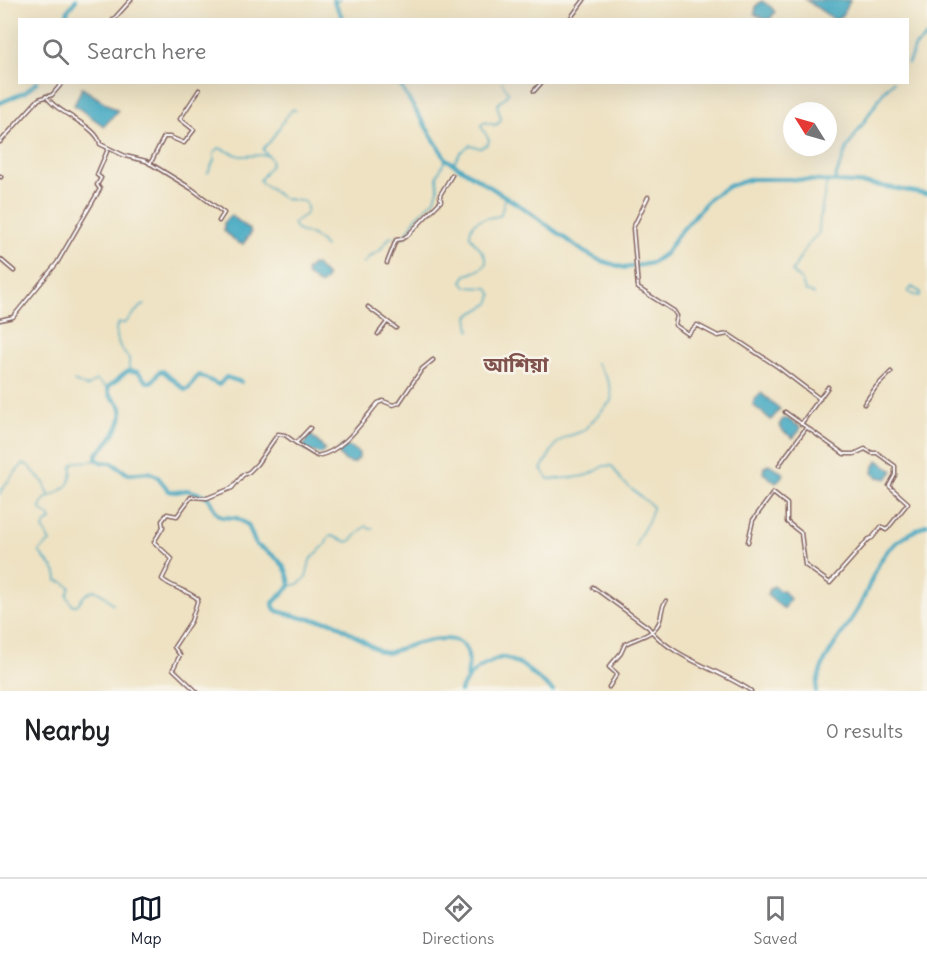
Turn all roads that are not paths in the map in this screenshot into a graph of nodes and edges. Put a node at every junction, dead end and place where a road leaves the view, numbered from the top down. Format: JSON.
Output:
{"nodes":[{"id":1,"x":584,"y":0,"type":"edge"},
{"id":2,"x":128,"y":1,"type":"edge"},
{"id":3,"x":115,"y":18,"type":"edge"},
{"id":4,"x":570,"y":18,"type":"edge"},
{"id":5,"x":61,"y":84,"type":"edge"},
{"id":6,"x":540,"y":84,"type":"edge"},
{"id":7,"x":199,"y":90,"type":"dead end"},
{"id":8,"x":534,"y":91,"type":"dead end"},
{"id":9,"x":46,"y":96,"type":"junction"},
{"id":10,"x":0,"y":142,"type":"edge"},
{"id":11,"x":108,"y":149,"type":"junction"},
{"id":12,"x":150,"y":164,"type":"junction"},
{"id":13,"x":452,"y":175,"type":"dead end"},
{"id":14,"x":648,"y":197,"type":"dead end"},
{"id":15,"x":219,"y":221,"type":"dead end"},
{"id":16,"x":0,"y":258,"type":"edge"},
{"id":17,"x":387,"y":263,"type":"dead end"},
{"id":18,"x":14,"y":271,"type":"dead end"},
{"id":19,"x":368,"y":307,"type":"dead end"},
{"id":20,"x":0,"y":320,"type":"edge"},
{"id":21,"x":387,"y":322,"type":"junction"},
{"id":22,"x":396,"y":328,"type":"dead end"},
{"id":23,"x":378,"y":334,"type":"dead end"},
{"id":24,"x":433,"y":360,"type":"dead end"},
{"id":25,"x":891,"y":372,"type":"dead end"},
{"id":26,"x":828,"y":387,"type":"dead end"},
{"id":27,"x":819,"y":399,"type":"junction"},
{"id":28,"x":864,"y":404,"type":"dead end"},
{"id":29,"x":785,"y":412,"type":"dead end"},
{"id":30,"x":801,"y":424,"type":"junction"},
{"id":31,"x":310,"y":428,"type":"dead end"},
{"id":32,"x":806,"y":428,"type":"junction"},
{"id":33,"x":296,"y":443,"type":"junction"},
{"id":34,"x":779,"y":465,"type":"dead end"},
{"id":35,"x":748,"y":542,"type":"dead end"},
{"id":36,"x":593,"y":587,"type":"dead end"},
{"id":37,"x":666,"y":601,"type":"dead end"},
{"id":38,"x":652,"y":632,"type":"junction"},
{"id":39,"x":609,"y":687,"type":"dead end"},
{"id":40,"x":196,"y":691,"type":"edge"},
{"id":41,"x":751,"y":691,"type":"edge"}],
"edges":[{"from":1,"to":4,"type":"street"},
{"from":2,"to":3,"type":"street"},
{"from":5,"to":9,"type":"street"},
{"from":6,"to":8,"type":"street"},
{"from":7,"to":12,"type":"street"},
{"from":9,"to":10,"type":"street"},
{"from":9,"to":11,"type":"street"},
{"from":11,"to":12,"type":"street"},
{"from":11,"to":20,"type":"street"},
{"from":12,"to":15,"type":"street"},
{"from":13,"to":17,"type":"street"},
{"from":14,"to":27,"type":"street"},
{"from":16,"to":18,"type":"street"},
{"from":19,"to":21,"type":"street"},
{"from":21,"to":22,"type":"street"},
{"from":21,"to":23,"type":"street"},
{"from":24,"to":33,"type":"street"},
{"from":25,"to":28,"type":"street"},
{"from":26,"to":27,"type":"street"},
{"from":27,"to":30,"type":"street"},
{"from":29,"to":30,"type":"street"},
{"from":30,"to":32,"type":"street"},
{"from":31,"to":33,"type":"street"},
{"from":32,"to":34,"type":"street"},
{"from":32,"to":35,"type":"street"},
{"from":33,"to":40,"type":"street"},
{"from":36,"to":38,"type":"street"},
{"from":37,"to":38,"type":"street"},
{"from":38,"to":39,"type":"street"},
{"from":38,"to":41,"type":"street"}]}
